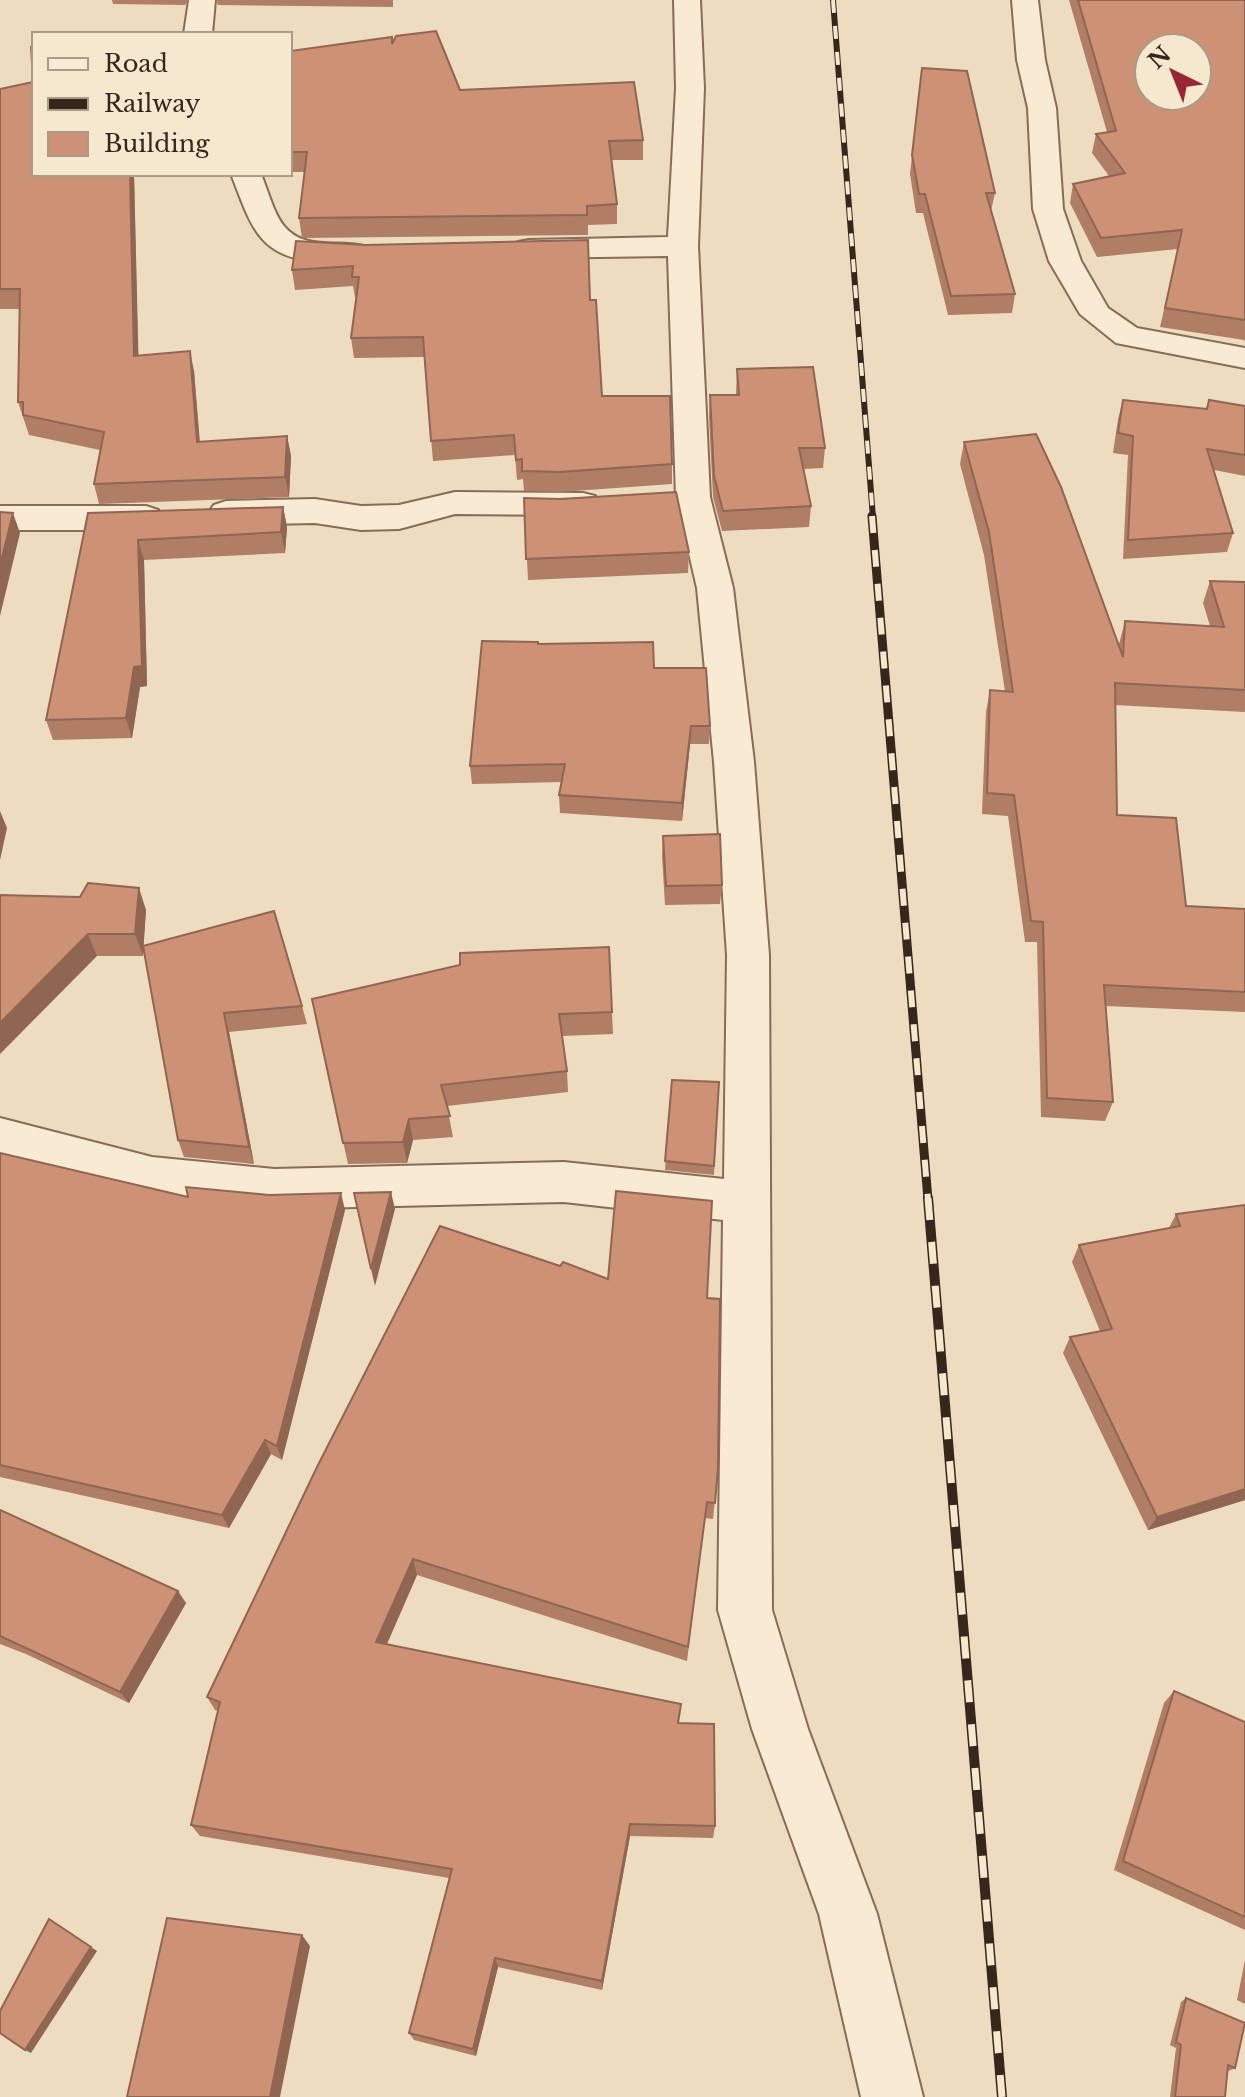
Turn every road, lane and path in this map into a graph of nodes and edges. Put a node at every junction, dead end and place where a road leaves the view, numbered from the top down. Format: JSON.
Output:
{"nodes":[{"id":1,"x":202,"y":0,"type":"edge"},
{"id":2,"x":687,"y":0,"type":"edge"},
{"id":3,"x":1033,"y":2,"type":"edge"},
{"id":4,"x":198,"y":32,"type":"edge"},
{"id":5,"x":247,"y":176,"type":"edge"},
{"id":6,"x":683,"y":246,"type":"junction"},
{"id":7,"x":494,"y":249,"type":"edge"},
{"id":8,"x":384,"y":252,"type":"edge"},
{"id":9,"x":1245,"y":358,"type":"edge"},
{"id":10,"x":619,"y":502,"type":"edge"},
{"id":11,"x":0,"y":518,"type":"edge"},
{"id":12,"x":0,"y":1137,"type":"edge"},
{"id":13,"x":746,"y":1202,"type":"junction"},
{"id":14,"x":892,"y":2097,"type":"edge"}],
"edges":[{"from":1,"to":4,"type":"street"},
{"from":2,"to":6,"type":"street"},
{"from":3,"to":9,"type":"street"},
{"from":5,"to":8,"type":"street"},
{"from":6,"to":7,"type":"street"},
{"from":6,"to":13,"type":"street"},
{"from":10,"to":11,"type":"street"},
{"from":12,"to":13,"type":"street"},
{"from":13,"to":14,"type":"street"}]}
